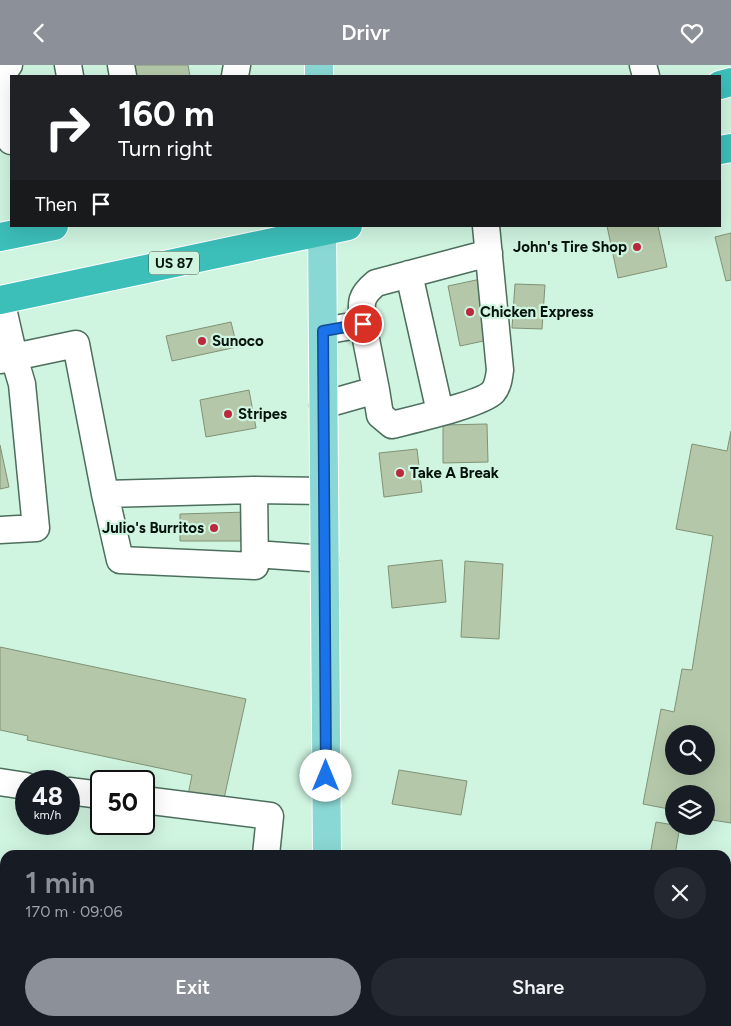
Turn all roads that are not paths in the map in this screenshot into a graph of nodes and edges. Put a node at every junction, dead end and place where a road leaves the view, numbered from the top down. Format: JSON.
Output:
{"nodes":[{"id":1,"x":9,"y":65,"type":"edge"},
{"id":2,"x":5,"y":128,"type":"edge"},
{"id":3,"x":46,"y":227,"type":"edge"},
{"id":4,"x":486,"y":227,"type":"edge"},
{"id":5,"x":331,"y":228,"type":"edge"},
{"id":6,"x":1,"y":233,"type":"edge"},
{"id":7,"x":489,"y":253,"type":"junction"},
{"id":8,"x":409,"y":274,"type":"junction"},
{"id":9,"x":0,"y":300,"type":"edge"},
{"id":10,"x":363,"y":324,"type":"junction"},
{"id":11,"x":323,"y":331,"type":"junction"},
{"id":12,"x":7,"y":359,"type":"edge"},
{"id":13,"x":376,"y":390,"type":"junction"},
{"id":14,"x":323,"y":405,"type":"junction"},
{"id":15,"x":440,"y":412,"type":"junction"},
{"id":16,"x":254,"y":490,"type":"junction"},
{"id":17,"x":324,"y":491,"type":"junction"},
{"id":18,"x":105,"y":494,"type":"junction"},
{"id":19,"x":0,"y":530,"type":"edge"},
{"id":20,"x":255,"y":554,"type":"junction"},
{"id":21,"x":325,"y":559,"type":"junction"},
{"id":22,"x":0,"y":782,"type":"edge"},
{"id":23,"x":15,"y":784,"type":"edge"},
{"id":24,"x":155,"y":801,"type":"edge"},
{"id":25,"x":266,"y":850,"type":"edge"},
{"id":26,"x":327,"y":850,"type":"edge"}],
"edges":[{"from":1,"to":2,"type":"lane"},
{"from":3,"to":6,"type":"highway"},
{"from":4,"to":7,"type":"lane"},
{"from":5,"to":9,"type":"highway","number":"US 87"},
{"from":5,"to":11,"type":"main road"},
{"from":7,"to":8,"type":"lane"},
{"from":7,"to":15,"type":"lane"},
{"from":8,"to":10,"type":"lane"},
{"from":8,"to":15,"type":"lane"},
{"from":9,"to":12,"type":"lane"},
{"from":10,"to":11,"type":"lane"},
{"from":10,"to":13,"type":"lane"},
{"from":11,"to":14,"type":"main road"},
{"from":12,"to":18,"type":"lane"},
{"from":12,"to":19,"type":"lane"},
{"from":13,"to":14,"type":"lane"},
{"from":13,"to":15,"type":"lane"},
{"from":14,"to":17,"type":"main road"},
{"from":16,"to":17,"type":"lane"},
{"from":16,"to":18,"type":"lane"},
{"from":16,"to":20,"type":"lane"},
{"from":17,"to":21,"type":"main road"},
{"from":18,"to":20,"type":"lane"},
{"from":20,"to":21,"type":"lane"},
{"from":21,"to":26,"type":"main road"},
{"from":22,"to":23,"type":"lane"},
{"from":24,"to":25,"type":"lane"}]}
